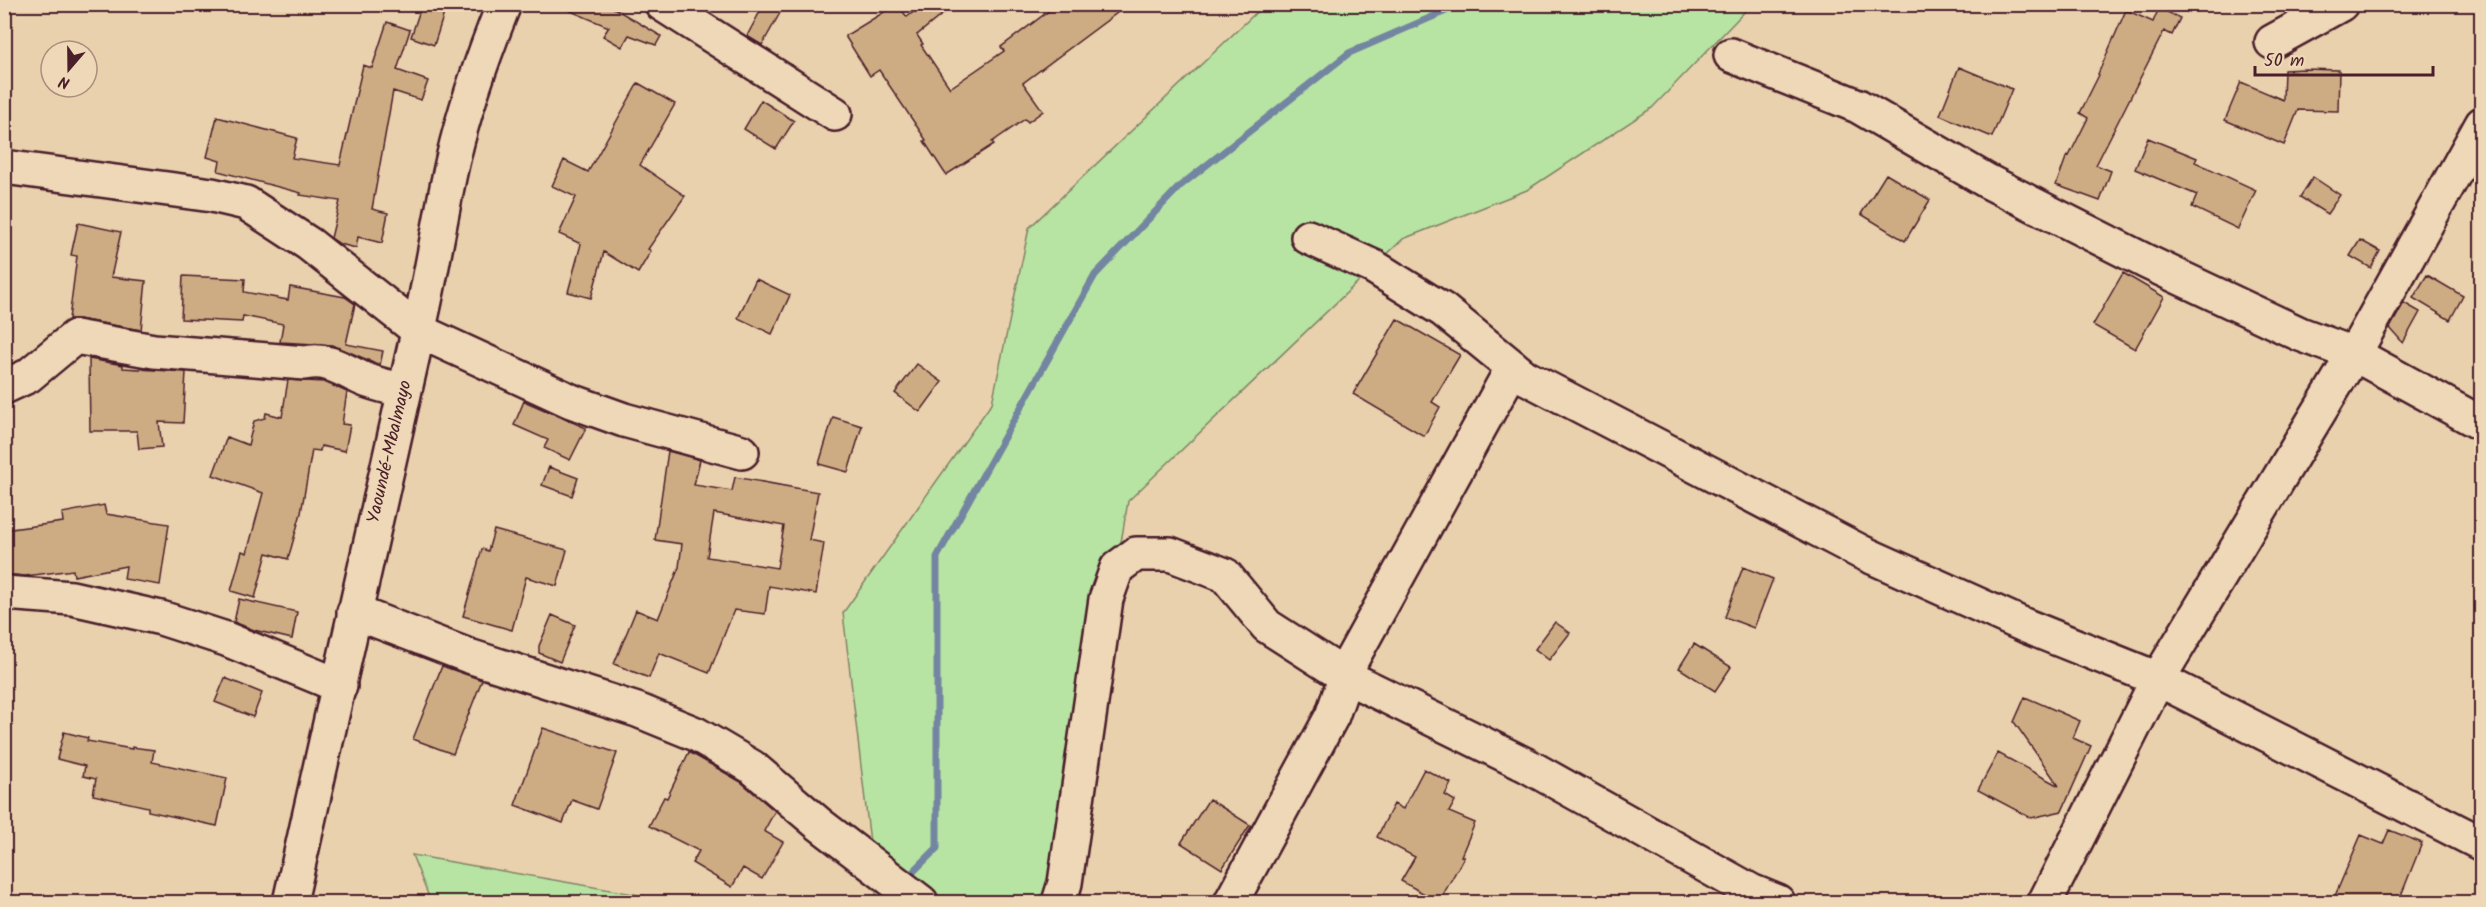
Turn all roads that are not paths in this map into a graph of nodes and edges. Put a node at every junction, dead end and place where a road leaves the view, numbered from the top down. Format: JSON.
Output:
{"nodes":[{"id":1,"x":504,"y":4,"type":"edge"},
{"id":2,"x":662,"y":4,"type":"edge"},
{"id":3,"x":2341,"y":4,"type":"edge"},
{"id":4,"x":2272,"y":42,"type":"dead end"},
{"id":5,"x":1731,"y":55,"type":"dead end"},
{"id":6,"x":836,"y":114,"type":"dead end"},
{"id":7,"x":2481,"y":124,"type":"edge"},
{"id":8,"x":4,"y":167,"type":"edge"},
{"id":9,"x":1308,"y":237,"type":"dead end"},
{"id":10,"x":419,"y":331,"type":"junction"},
{"id":11,"x":2354,"y":354,"type":"junction"},
{"id":12,"x":1513,"y":367,"type":"junction"},
{"id":13,"x":4,"y":387,"type":"edge"},
{"id":14,"x":403,"y":391,"type":"junction"},
{"id":15,"x":2481,"y":424,"type":"edge"},
{"id":16,"x":742,"y":452,"type":"dead end"},
{"id":17,"x":4,"y":593,"type":"edge"},
{"id":18,"x":354,"y":612,"type":"junction"},
{"id":19,"x":1345,"y":676,"type":"junction"},
{"id":20,"x":2158,"y":679,"type":"junction"},
{"id":21,"x":340,"y":686,"type":"junction"},
{"id":22,"x":2481,"y":844,"type":"edge"},
{"id":23,"x":917,"y":899,"type":"edge"},
{"id":24,"x":290,"y":903,"type":"edge"},
{"id":25,"x":1059,"y":903,"type":"edge"},
{"id":26,"x":1231,"y":903,"type":"edge"},
{"id":27,"x":1778,"y":903,"type":"edge"},
{"id":28,"x":2045,"y":903,"type":"edge"}],
"edges":[{"from":1,"to":10,"type":"main road","name":"Yaoundé-Mbalmayo"},
{"from":2,"to":6,"type":"main road"},
{"from":3,"to":4,"type":"main road"},
{"from":5,"to":11,"type":"main road"},
{"from":7,"to":11,"type":"main road"},
{"from":8,"to":10,"type":"main road"},
{"from":9,"to":12,"type":"main road"},
{"from":10,"to":14,"type":"main road","name":"Yaoundé-Mbalmayo"},
{"from":10,"to":16,"type":"main road"},
{"from":11,"to":15,"type":"main road"},
{"from":11,"to":20,"type":"main road"},
{"from":12,"to":19,"type":"main road"},
{"from":12,"to":20,"type":"main road"},
{"from":13,"to":14,"type":"main road"},
{"from":14,"to":18,"type":"main road","name":"Yaoundé-Mbalmayo"},
{"from":17,"to":21,"type":"main road"},
{"from":18,"to":21,"type":"main road","name":"Yaoundé-Mbalmayo"},
{"from":18,"to":23,"type":"main road"},
{"from":19,"to":25,"type":"main road"},
{"from":19,"to":26,"type":"main road"},
{"from":19,"to":27,"type":"main road"},
{"from":20,"to":22,"type":"main road"},
{"from":20,"to":28,"type":"main road"},
{"from":21,"to":24,"type":"main road","name":"Yaoundé-Mbalmayo"}]}
